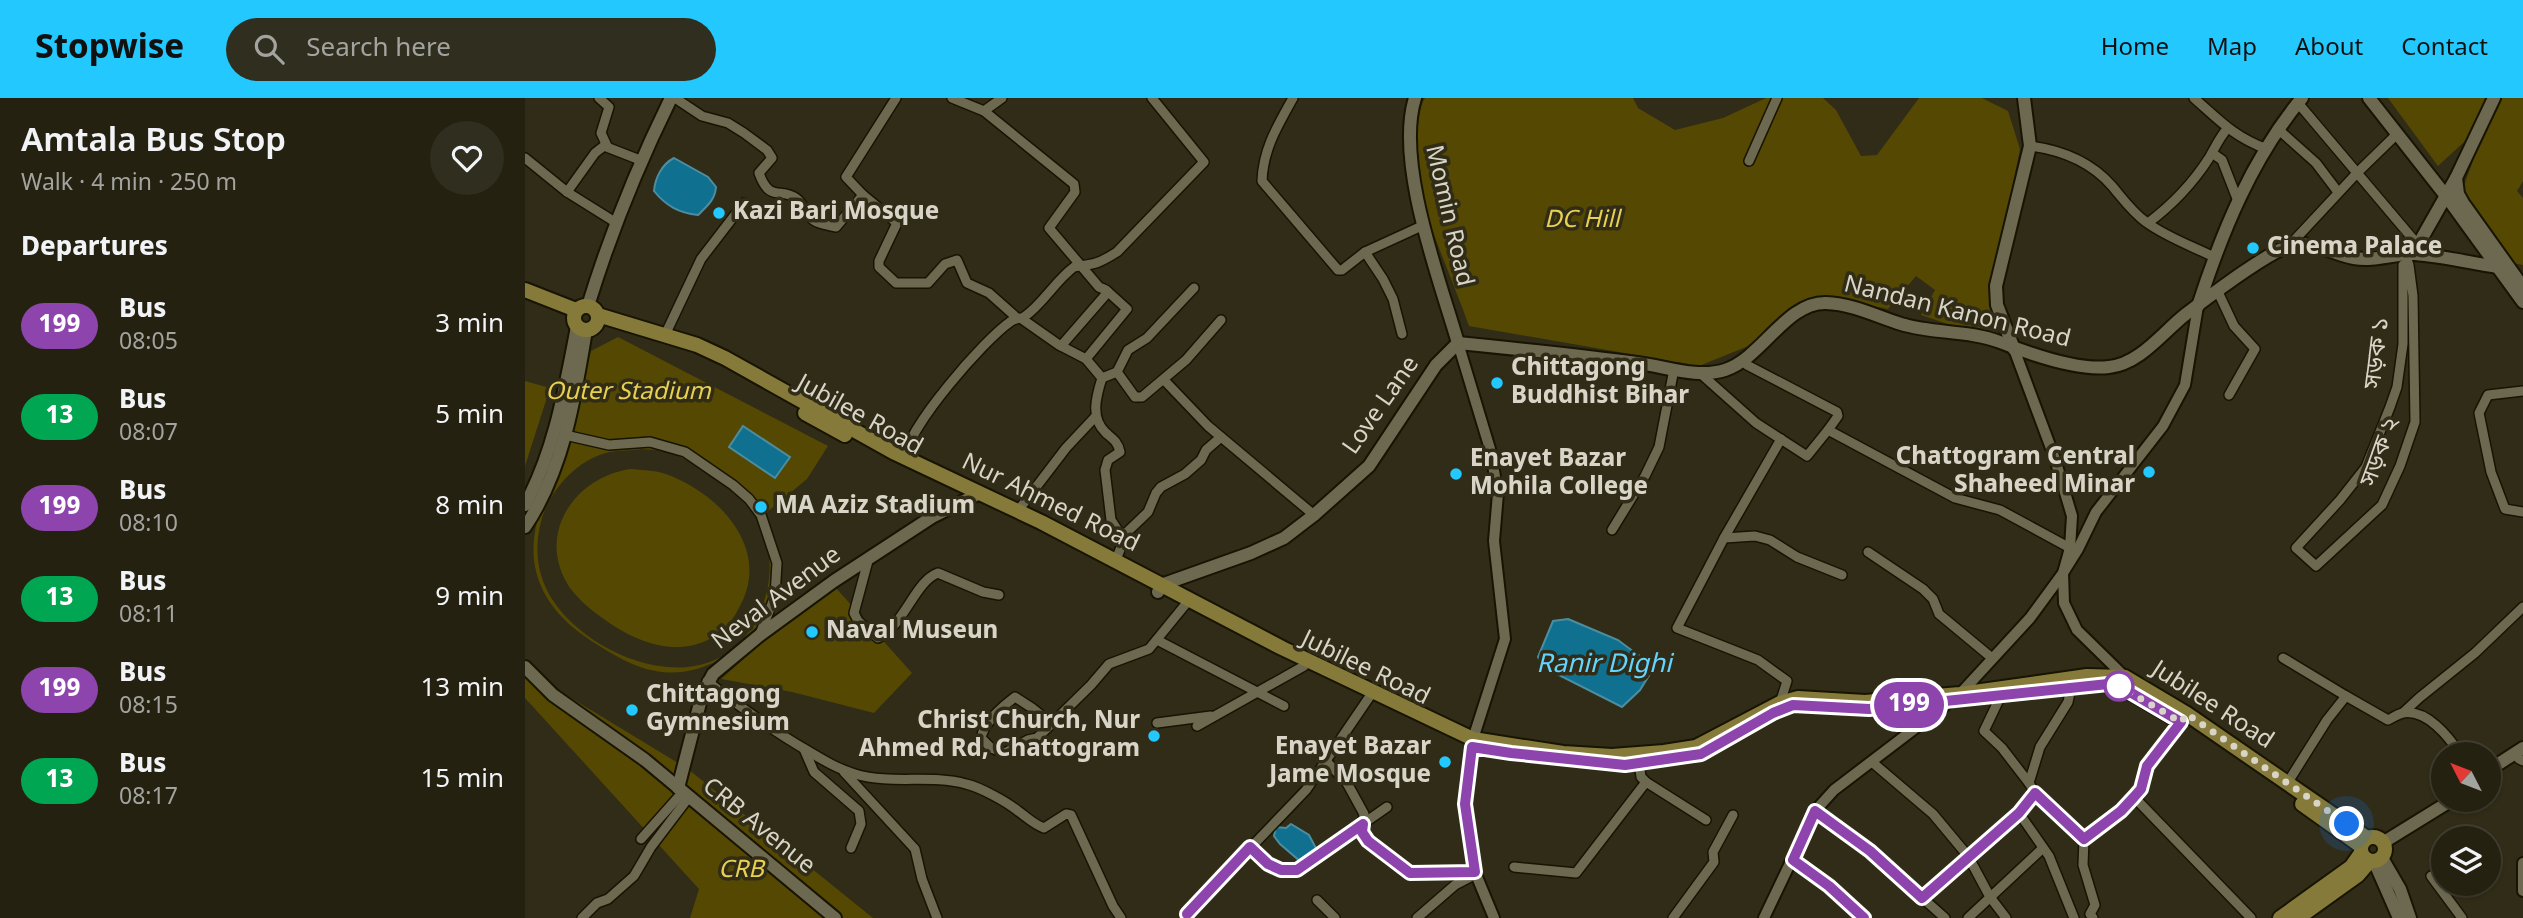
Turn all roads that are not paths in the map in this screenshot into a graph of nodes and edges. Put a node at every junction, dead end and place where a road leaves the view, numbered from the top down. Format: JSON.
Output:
{"nodes":[{"id":1,"x":599,"y":98,"type":"edge"},
{"id":2,"x":673,"y":98,"type":"edge"},
{"id":3,"x":896,"y":98,"type":"edge"},
{"id":4,"x":952,"y":98,"type":"edge"},
{"id":5,"x":1002,"y":98,"type":"edge"},
{"id":6,"x":1152,"y":98,"type":"edge"},
{"id":7,"x":1293,"y":98,"type":"edge"},
{"id":8,"x":1415,"y":98,"type":"edge"},
{"id":9,"x":1777,"y":98,"type":"edge"},
{"id":10,"x":2024,"y":98,"type":"edge"},
{"id":11,"x":2369,"y":98,"type":"edge"},
{"id":12,"x":2494,"y":98,"type":"edge"},
{"id":13,"x":2198,"y":99,"type":"edge"},
{"id":14,"x":2300,"y":101,"type":"edge"},
{"id":15,"x":984,"y":111,"type":"junction"},
{"id":16,"x":2227,"y":129,"type":"junction"},
{"id":17,"x":2279,"y":130,"type":"junction"},
{"id":18,"x":2397,"y":134,"type":"junction"},
{"id":19,"x":607,"y":146,"type":"junction"},
{"id":20,"x":2030,"y":146,"type":"junction"},
{"id":21,"x":2267,"y":149,"type":"junction"},
{"id":22,"x":2212,"y":153,"type":"junction"},
{"id":23,"x":525,"y":158,"type":"edge"},
{"id":24,"x":640,"y":160,"type":"junction"},
{"id":25,"x":1749,"y":161,"type":"dead end"},
{"id":26,"x":2357,"y":173,"type":"junction"},
{"id":27,"x":2456,"y":178,"type":"junction"},
{"id":28,"x":566,"y":192,"type":"junction"},
{"id":29,"x":2338,"y":192,"type":"junction"},
{"id":30,"x":863,"y":195,"type":"junction"},
{"id":31,"x":2446,"y":196,"type":"junction"},
{"id":32,"x":2238,"y":201,"type":"junction"},
{"id":33,"x":744,"y":203,"type":"dead end"},
{"id":34,"x":615,"y":222,"type":"junction"},
{"id":35,"x":2148,"y":223,"type":"junction"},
{"id":36,"x":1424,"y":225,"type":"junction"},
{"id":37,"x":2289,"y":247,"type":"junction"},
{"id":38,"x":1365,"y":252,"type":"junction"},
{"id":39,"x":2412,"y":255,"type":"junction"},
{"id":40,"x":2214,"y":257,"type":"junction"},
{"id":41,"x":2498,"y":267,"type":"junction"},
{"id":42,"x":1083,"y":268,"type":"junction"},
{"id":43,"x":2523,"y":287,"type":"edge"},
{"id":44,"x":1194,"y":288,"type":"dead end"},
{"id":45,"x":525,"y":290,"type":"edge"},
{"id":46,"x":1108,"y":292,"type":"junction"},
{"id":47,"x":2218,"y":292,"type":"junction"},
{"id":48,"x":525,"y":300,"type":"edge"},
{"id":49,"x":2523,"y":302,"type":"edge"},
{"id":50,"x":2198,"y":306,"type":"junction"},
{"id":51,"x":1019,"y":318,"type":"junction"},
{"id":52,"x":585,"y":319,"type":"junction"},
{"id":53,"x":1221,"y":320,"type":"dead end"},
{"id":54,"x":1402,"y":334,"type":"dead end"},
{"id":55,"x":665,"y":335,"type":"junction"},
{"id":56,"x":1458,"y":344,"type":"junction"},
{"id":57,"x":1061,"y":346,"type":"junction"},
{"id":58,"x":2014,"y":349,"type":"junction"},
{"id":59,"x":1086,"y":359,"type":"junction"},
{"id":60,"x":1746,"y":359,"type":"junction"},
{"id":61,"x":1674,"y":369,"type":"junction"},
{"id":62,"x":1117,"y":372,"type":"junction"},
{"id":63,"x":1701,"y":374,"type":"junction"},
{"id":64,"x":1102,"y":378,"type":"junction"},
{"id":65,"x":1164,"y":380,"type":"junction"},
{"id":66,"x":2523,"y":391,"type":"edge"},
{"id":67,"x":2229,"y":395,"type":"dead end"},
{"id":68,"x":1096,"y":416,"type":"junction"},
{"id":69,"x":1828,"y":430,"type":"junction"},
{"id":70,"x":565,"y":435,"type":"junction"},
{"id":71,"x":1221,"y":437,"type":"junction"},
{"id":72,"x":1781,"y":439,"type":"junction"},
{"id":73,"x":905,"y":457,"type":"junction"},
{"id":74,"x":974,"y":496,"type":"junction"},
{"id":75,"x":525,"y":505,"type":"edge"},
{"id":76,"x":1017,"y":512,"type":"junction"},
{"id":77,"x":2523,"y":512,"type":"edge"},
{"id":78,"x":1314,"y":515,"type":"junction"},
{"id":79,"x":525,"y":527,"type":"edge"},
{"id":80,"x":1612,"y":530,"type":"dead end"},
{"id":81,"x":1123,"y":536,"type":"junction"},
{"id":82,"x":1724,"y":538,"type":"junction"},
{"id":83,"x":2070,"y":548,"type":"junction"},
{"id":84,"x":1868,"y":552,"type":"dead end"},
{"id":85,"x":2304,"y":555,"type":"joint"},
{"id":86,"x":869,"y":557,"type":"junction"},
{"id":87,"x":1115,"y":562,"type":"junction"},
{"id":88,"x":2063,"y":573,"type":"junction"},
{"id":89,"x":1842,"y":575,"type":"dead end"},
{"id":90,"x":1160,"y":588,"type":"junction"},
{"id":91,"x":999,"y":595,"type":"dead end"},
{"id":92,"x":1185,"y":605,"type":"junction"},
{"id":93,"x":2523,"y":607,"type":"edge"},
{"id":94,"x":760,"y":635,"type":"junction"},
{"id":95,"x":1157,"y":640,"type":"junction"},
{"id":96,"x":1992,"y":658,"type":"junction"},
{"id":97,"x":2283,"y":658,"type":"dead end"},
{"id":98,"x":1304,"y":666,"type":"junction"},
{"id":99,"x":525,"y":667,"type":"edge"},
{"id":100,"x":525,"y":676,"type":"edge"},
{"id":101,"x":2125,"y":677,"type":"junction"},
{"id":102,"x":707,"y":681,"type":"junction"},
{"id":103,"x":2073,"y":683,"type":"junction"},
{"id":104,"x":2004,"y":690,"type":"junction"},
{"id":105,"x":1258,"y":692,"type":"junction"},
{"id":106,"x":1370,"y":696,"type":"junction"},
{"id":107,"x":2346,"y":696,"type":"junction"},
{"id":108,"x":551,"y":697,"type":"junction"},
{"id":109,"x":1955,"y":697,"type":"junction"},
{"id":110,"x":1780,"y":703,"type":"junction"},
{"id":111,"x":1284,"y":706,"type":"dead end"},
{"id":112,"x":2404,"y":712,"type":"junction"},
{"id":113,"x":1216,"y":716,"type":"junction"},
{"id":114,"x":2184,"y":718,"type":"junction"},
{"id":115,"x":1157,"y":723,"type":"dead end"},
{"id":116,"x":1052,"y":724,"type":"junction"},
{"id":117,"x":1198,"y":726,"type":"dead end"},
{"id":118,"x":1475,"y":742,"type":"junction"},
{"id":119,"x":2451,"y":742,"type":"edge"},
{"id":120,"x":804,"y":749,"type":"junction"},
{"id":121,"x":687,"y":755,"type":"junction"},
{"id":122,"x":2522,"y":756,"type":"edge"},
{"id":123,"x":1638,"y":759,"type":"junction"},
{"id":124,"x":1326,"y":761,"type":"junction"},
{"id":125,"x":1872,"y":762,"type":"junction"},
{"id":126,"x":2501,"y":765,"type":"edge"},
{"id":127,"x":840,"y":768,"type":"junction"},
{"id":128,"x":2501,"y":769,"type":"edge"},
{"id":129,"x":657,"y":771,"type":"junction"},
{"id":130,"x":1646,"y":782,"type":"junction"},
{"id":131,"x":2288,"y":782,"type":"junction"},
{"id":132,"x":2029,"y":783,"type":"junction"},
{"id":133,"x":683,"y":793,"type":"junction"},
{"id":134,"x":2035,"y":793,"type":"junction"},
{"id":135,"x":2134,"y":797,"type":"junction"},
{"id":136,"x":1387,"y":807,"type":"dead end"},
{"id":137,"x":2431,"y":808,"type":"edge"},
{"id":138,"x":1815,"y":811,"type":"junction"},
{"id":139,"x":2433,"y":812,"type":"edge"},
{"id":140,"x":2019,"y":813,"type":"junction"},
{"id":141,"x":1733,"y":815,"type":"dead end"},
{"id":142,"x":1706,"y":820,"type":"dead end"},
{"id":143,"x":1363,"y":824,"type":"junction"},
{"id":144,"x":641,"y":839,"type":"dead end"},
{"id":145,"x":2084,"y":839,"type":"junction"},
{"id":146,"x":1250,"y":847,"type":"junction"},
{"id":147,"x":851,"y":848,"type":"dead end"},
{"id":148,"x":2043,"y":848,"type":"junction"},
{"id":149,"x":2372,"y":850,"type":"junction"},
{"id":150,"x":1968,"y":856,"type":"junction"},
{"id":151,"x":1793,"y":860,"type":"junction"},
{"id":152,"x":2523,"y":863,"type":"edge"},
{"id":153,"x":1514,"y":867,"type":"dead end"},
{"id":154,"x":1475,"y":873,"type":"junction"},
{"id":155,"x":2523,"y":891,"type":"edge"},
{"id":156,"x":2446,"y":896,"type":"edge"},
{"id":157,"x":1990,"y":897,"type":"junction"},
{"id":158,"x":1922,"y":898,"type":"junction"},
{"id":159,"x":1317,"y":901,"type":"dead end"},
{"id":160,"x":1187,"y":914,"type":"dead end"},
{"id":161,"x":582,"y":918,"type":"edge"},
{"id":162,"x":835,"y":918,"type":"edge"},
{"id":163,"x":937,"y":918,"type":"edge"},
{"id":164,"x":1121,"y":918,"type":"edge"},
{"id":165,"x":1335,"y":918,"type":"edge"},
{"id":166,"x":1417,"y":918,"type":"edge"},
{"id":167,"x":1494,"y":918,"type":"edge"},
{"id":168,"x":1673,"y":918,"type":"edge"},
{"id":169,"x":1764,"y":918,"type":"edge"},
{"id":170,"x":1864,"y":918,"type":"edge"},
{"id":171,"x":1945,"y":918,"type":"edge"},
{"id":172,"x":1968,"y":918,"type":"edge"},
{"id":173,"x":2006,"y":918,"type":"edge"},
{"id":174,"x":2074,"y":918,"type":"edge"},
{"id":175,"x":2093,"y":918,"type":"edge"},
{"id":176,"x":2251,"y":918,"type":"edge"},
{"id":177,"x":2280,"y":918,"type":"edge"},
{"id":178,"x":2298,"y":918,"type":"edge"},
{"id":179,"x":2399,"y":918,"type":"edge"},
{"id":180,"x":2410,"y":918,"type":"edge"},
{"id":181,"x":2462,"y":918,"type":"edge"}],
"edges":[{"from":1,"to":19,"type":"street"},
{"from":2,"to":24,"type":"main road"},
{"from":2,"to":30,"type":"street"},
{"from":3,"to":30,"type":"street"},
{"from":4,"to":15,"type":"street"},
{"from":5,"to":15,"type":"street"},
{"from":6,"to":42,"type":"street"},
{"from":7,"to":38,"type":"street"},
{"from":8,"to":36,"type":"main road","name":"Momin Road"},
{"from":9,"to":25,"type":"street"},
{"from":10,"to":20,"type":"main road"},
{"from":11,"to":18,"type":"main road"},
{"from":12,"to":27,"type":"main road"},
{"from":13,"to":16,"type":"street"},
{"from":14,"to":17,"type":"main road"},
{"from":14,"to":26,"type":"street"},
{"from":15,"to":42,"type":"street"},
{"from":16,"to":21,"type":"street"},
{"from":16,"to":22,"type":"street"},
{"from":17,"to":21,"type":"main road"},
{"from":17,"to":29,"type":"street"},
{"from":18,"to":26,"type":"street"},
{"from":18,"to":31,"type":"main road"},
{"from":19,"to":24,"type":"street"},
{"from":19,"to":28,"type":"street"},
{"from":20,"to":35,"type":"street"},
{"from":20,"to":58,"type":"main road"},
{"from":21,"to":32,"type":"main road"},
{"from":22,"to":32,"type":"street"},
{"from":22,"to":35,"type":"street"},
{"from":23,"to":28,"type":"street"},
{"from":24,"to":34,"type":"main road"},
{"from":26,"to":29,"type":"street"},
{"from":26,"to":39,"type":"street"},
{"from":27,"to":31,"type":"main road"},
{"from":27,"to":43,"type":"main road"},
{"from":28,"to":34,"type":"street"},
{"from":29,"to":37,"type":"street"},
{"from":30,"to":51,"type":"street"},
{"from":31,"to":39,"type":"main road"},
{"from":31,"to":41,"type":"main road"},
{"from":32,"to":40,"type":"main road"},
{"from":33,"to":55,"type":"street"},
{"from":34,"to":52,"type":"main road"},
{"from":35,"to":40,"type":"street"},
{"from":36,"to":38,"type":"street"},
{"from":36,"to":56,"type":"main road","name":"Momin Road"},
{"from":37,"to":39,"type":"main road"},
{"from":37,"to":47,"type":"main road","name":"Nandan Kanon Road"},
{"from":38,"to":54,"type":"street"},
{"from":39,"to":41,"type":"main road"},
{"from":39,"to":85,"type":"street","name":"সড়ক ১"},
{"from":39,"to":85,"type":"street","name":"সড়ক ২"},
{"from":40,"to":50,"type":"main road"},
{"from":41,"to":49,"type":"main road"},
{"from":42,"to":46,"type":"street"},
{"from":42,"to":51,"type":"street"},
{"from":44,"to":62,"type":"street"},
{"from":45,"to":52,"type":"main road","name":"Jubilee Road"},
{"from":46,"to":57,"type":"street"},
{"from":46,"to":59,"type":"street"},
{"from":47,"to":50,"type":"main road","name":"Nandan Kanon Road"},
{"from":47,"to":67,"type":"street"},
{"from":48,"to":52,"type":"main road"},
{"from":50,"to":58,"type":"main road","name":"Nandan Kanon Road"},
{"from":50,"to":88,"type":"street"},
{"from":51,"to":57,"type":"street"},
{"from":51,"to":73,"type":"street"},
{"from":52,"to":55,"type":"main road","name":"Nur Ahmed Road"},
{"from":52,"to":70,"type":"main road"},
{"from":52,"to":74,"type":"main road","name":"Jubilee Road"},
{"from":52,"to":75,"type":"main road"},
{"from":53,"to":65,"type":"street"},
{"from":55,"to":73,"type":"main road","name":"Nur Ahmed Road"},
{"from":56,"to":61,"type":"main road","name":"Nandan Kanon Road"},
{"from":56,"to":78,"type":"main road","name":"Love Lane"},
{"from":56,"to":118,"type":"street"},
{"from":57,"to":59,"type":"street"},
{"from":58,"to":60,"type":"main road","name":"Nandan Kanon Road"},
{"from":58,"to":83,"type":"street"},
{"from":59,"to":64,"type":"street"},
{"from":60,"to":63,"type":"main road","name":"Nandan Kanon Road"},
{"from":60,"to":69,"type":"street"},
{"from":61,"to":63,"type":"main road","name":"Nandan Kanon Road"},
{"from":61,"to":80,"type":"street"},
{"from":62,"to":64,"type":"street"},
{"from":62,"to":65,"type":"street"},
{"from":63,"to":72,"type":"street"},
{"from":64,"to":68,"type":"street"},
{"from":65,"to":71,"type":"street"},
{"from":66,"to":77,"type":"street"},
{"from":68,"to":76,"type":"street"},
{"from":68,"to":81,"type":"street"},
{"from":69,"to":72,"type":"street"},
{"from":69,"to":83,"type":"street"},
{"from":70,"to":79,"type":"main road"},
{"from":70,"to":94,"type":"street"},
{"from":71,"to":78,"type":"street"},
{"from":71,"to":81,"type":"street"},
{"from":72,"to":82,"type":"street"},
{"from":73,"to":74,"type":"main road","name":"Nur Ahmed Road"},
{"from":74,"to":76,"type":"main road","name":"Nur Ahmed Road"},
{"from":74,"to":86,"type":"main road","name":"Neval Avenue"},
{"from":74,"to":90,"type":"main road","name":"Jubilee Road"},
{"from":76,"to":87,"type":"main road","name":"Nur Ahmed Road"},
{"from":78,"to":90,"type":"main road","name":"Love Lane"},
{"from":81,"to":87,"type":"street"},
{"from":82,"to":89,"type":"street"},
{"from":82,"to":110,"type":"street"},
{"from":83,"to":88,"type":"street"},
{"from":84,"to":96,"type":"street"},
{"from":86,"to":91,"type":"street"},
{"from":86,"to":94,"type":"main road","name":"Neval Avenue"},
{"from":87,"to":90,"type":"main road","name":"Nur Ahmed Road"},
{"from":88,"to":96,"type":"street"},
{"from":88,"to":101,"type":"street"},
{"from":90,"to":92,"type":"main road","name":"Jubilee Road"},
{"from":90,"to":118,"type":"main road","name":"Nur Ahmed Road"},
{"from":92,"to":95,"type":"street"},
{"from":92,"to":98,"type":"main road","name":"Jubilee Road"},
{"from":93,"to":112,"type":"street"},
{"from":94,"to":102,"type":"main road","name":"Neval Avenue"},
{"from":95,"to":105,"type":"street"},
{"from":95,"to":116,"type":"street"},
{"from":96,"to":109,"type":"street"},
{"from":97,"to":107,"type":"street"},
{"from":98,"to":105,"type":"street"},
{"from":98,"to":106,"type":"main road","name":"Jubilee Road"},
{"from":99,"to":108,"type":"main road","name":"CRB Avenue"},
{"from":100,"to":108,"type":"main road","name":"CRB Avenue"},
{"from":101,"to":103,"type":"main road","name":"Jubilee Road"},
{"from":101,"to":114,"type":"main road","name":"Jubilee Road"},
{"from":102,"to":120,"type":"street"},
{"from":102,"to":121,"type":"main road","name":"Neval Avenue"},
{"from":103,"to":104,"type":"main road","name":"Jubilee Road"},
{"from":103,"to":114,"type":"main road"},
{"from":103,"to":132,"type":"street"},
{"from":104,"to":109,"type":"main road","name":"Jubilee Road"},
{"from":104,"to":132,"type":"street"},
{"from":105,"to":111,"type":"street"},
{"from":105,"to":113,"type":"street"},
{"from":106,"to":118,"type":"main road","name":"Jubilee Road"},
{"from":106,"to":124,"type":"street"},
{"from":107,"to":112,"type":"street"},
{"from":107,"to":131,"type":"street"},
{"from":108,"to":129,"type":"main road","name":"CRB Avenue"},
{"from":109,"to":110,"type":"main road","name":"Jubilee Road"},
{"from":109,"to":123,"type":"main road"},
{"from":109,"to":125,"type":"street"},
{"from":110,"to":123,"type":"main road","name":"Jubilee Road"},
{"from":112,"to":119,"type":"street"},
{"from":113,"to":115,"type":"street"},
{"from":113,"to":117,"type":"street"},
{"from":114,"to":131,"type":"main road","name":"Jubilee Road"},
{"from":114,"to":135,"type":"street"},
{"from":114,"to":149,"type":"main road"},
{"from":116,"to":116,"type":"street"},
{"from":118,"to":123,"type":"main road","name":"Jubilee Road"},
{"from":118,"to":154,"type":"street"},
{"from":120,"to":127,"type":"street"},
{"from":120,"to":147,"type":"street"},
{"from":121,"to":129,"type":"main road"},
{"from":121,"to":133,"type":"main road","name":"Neval Avenue"},
{"from":122,"to":126,"type":"main road"},
{"from":122,"to":128,"type":"main road"},
{"from":123,"to":130,"type":"street"},
{"from":124,"to":143,"type":"street"},
{"from":124,"to":146,"type":"street"},
{"from":125,"to":138,"type":"street"},
{"from":125,"to":150,"type":"street"},
{"from":127,"to":163,"type":"street"},
{"from":127,"to":164,"type":"street"},
{"from":129,"to":133,"type":"main road","name":"CRB Avenue"},
{"from":130,"to":142,"type":"street"},
{"from":130,"to":153,"type":"street"},
{"from":131,"to":149,"type":"main road","name":"Jubilee Road"},
{"from":132,"to":134,"type":"street"},
{"from":133,"to":144,"type":"street"},
{"from":133,"to":161,"type":"street"},
{"from":133,"to":162,"type":"main road","name":"CRB Avenue"},
{"from":134,"to":140,"type":"street"},
{"from":134,"to":145,"type":"street"},
{"from":135,"to":145,"type":"street"},
{"from":135,"to":176,"type":"street"},
{"from":136,"to":143,"type":"street"},
{"from":137,"to":149,"type":"main road"},
{"from":138,"to":151,"type":"street"},
{"from":138,"to":158,"type":"street"},
{"from":139,"to":149,"type":"main road"},
{"from":140,"to":148,"type":"street"},
{"from":140,"to":150,"type":"street"},
{"from":141,"to":168,"type":"street"},
{"from":143,"to":146,"type":"street"},
{"from":143,"to":154,"type":"street"},
{"from":145,"to":175,"type":"street"},
{"from":146,"to":160,"type":"street"},
{"from":148,"to":157,"type":"street"},
{"from":148,"to":174,"type":"street"},
{"from":149,"to":177,"type":"main road"},
{"from":149,"to":178,"type":"main road"},
{"from":149,"to":179,"type":"main road"},
{"from":149,"to":180,"type":"main road"},
{"from":150,"to":157,"type":"street"},
{"from":150,"to":158,"type":"street"},
{"from":151,"to":169,"type":"street"},
{"from":151,"to":170,"type":"street"},
{"from":152,"to":155,"type":"street"},
{"from":154,"to":166,"type":"street"},
{"from":154,"to":167,"type":"street"},
{"from":156,"to":181,"type":"street"},
{"from":157,"to":172,"type":"street"},
{"from":157,"to":173,"type":"street"},
{"from":158,"to":171,"type":"street"},
{"from":159,"to":165,"type":"street"}]}
